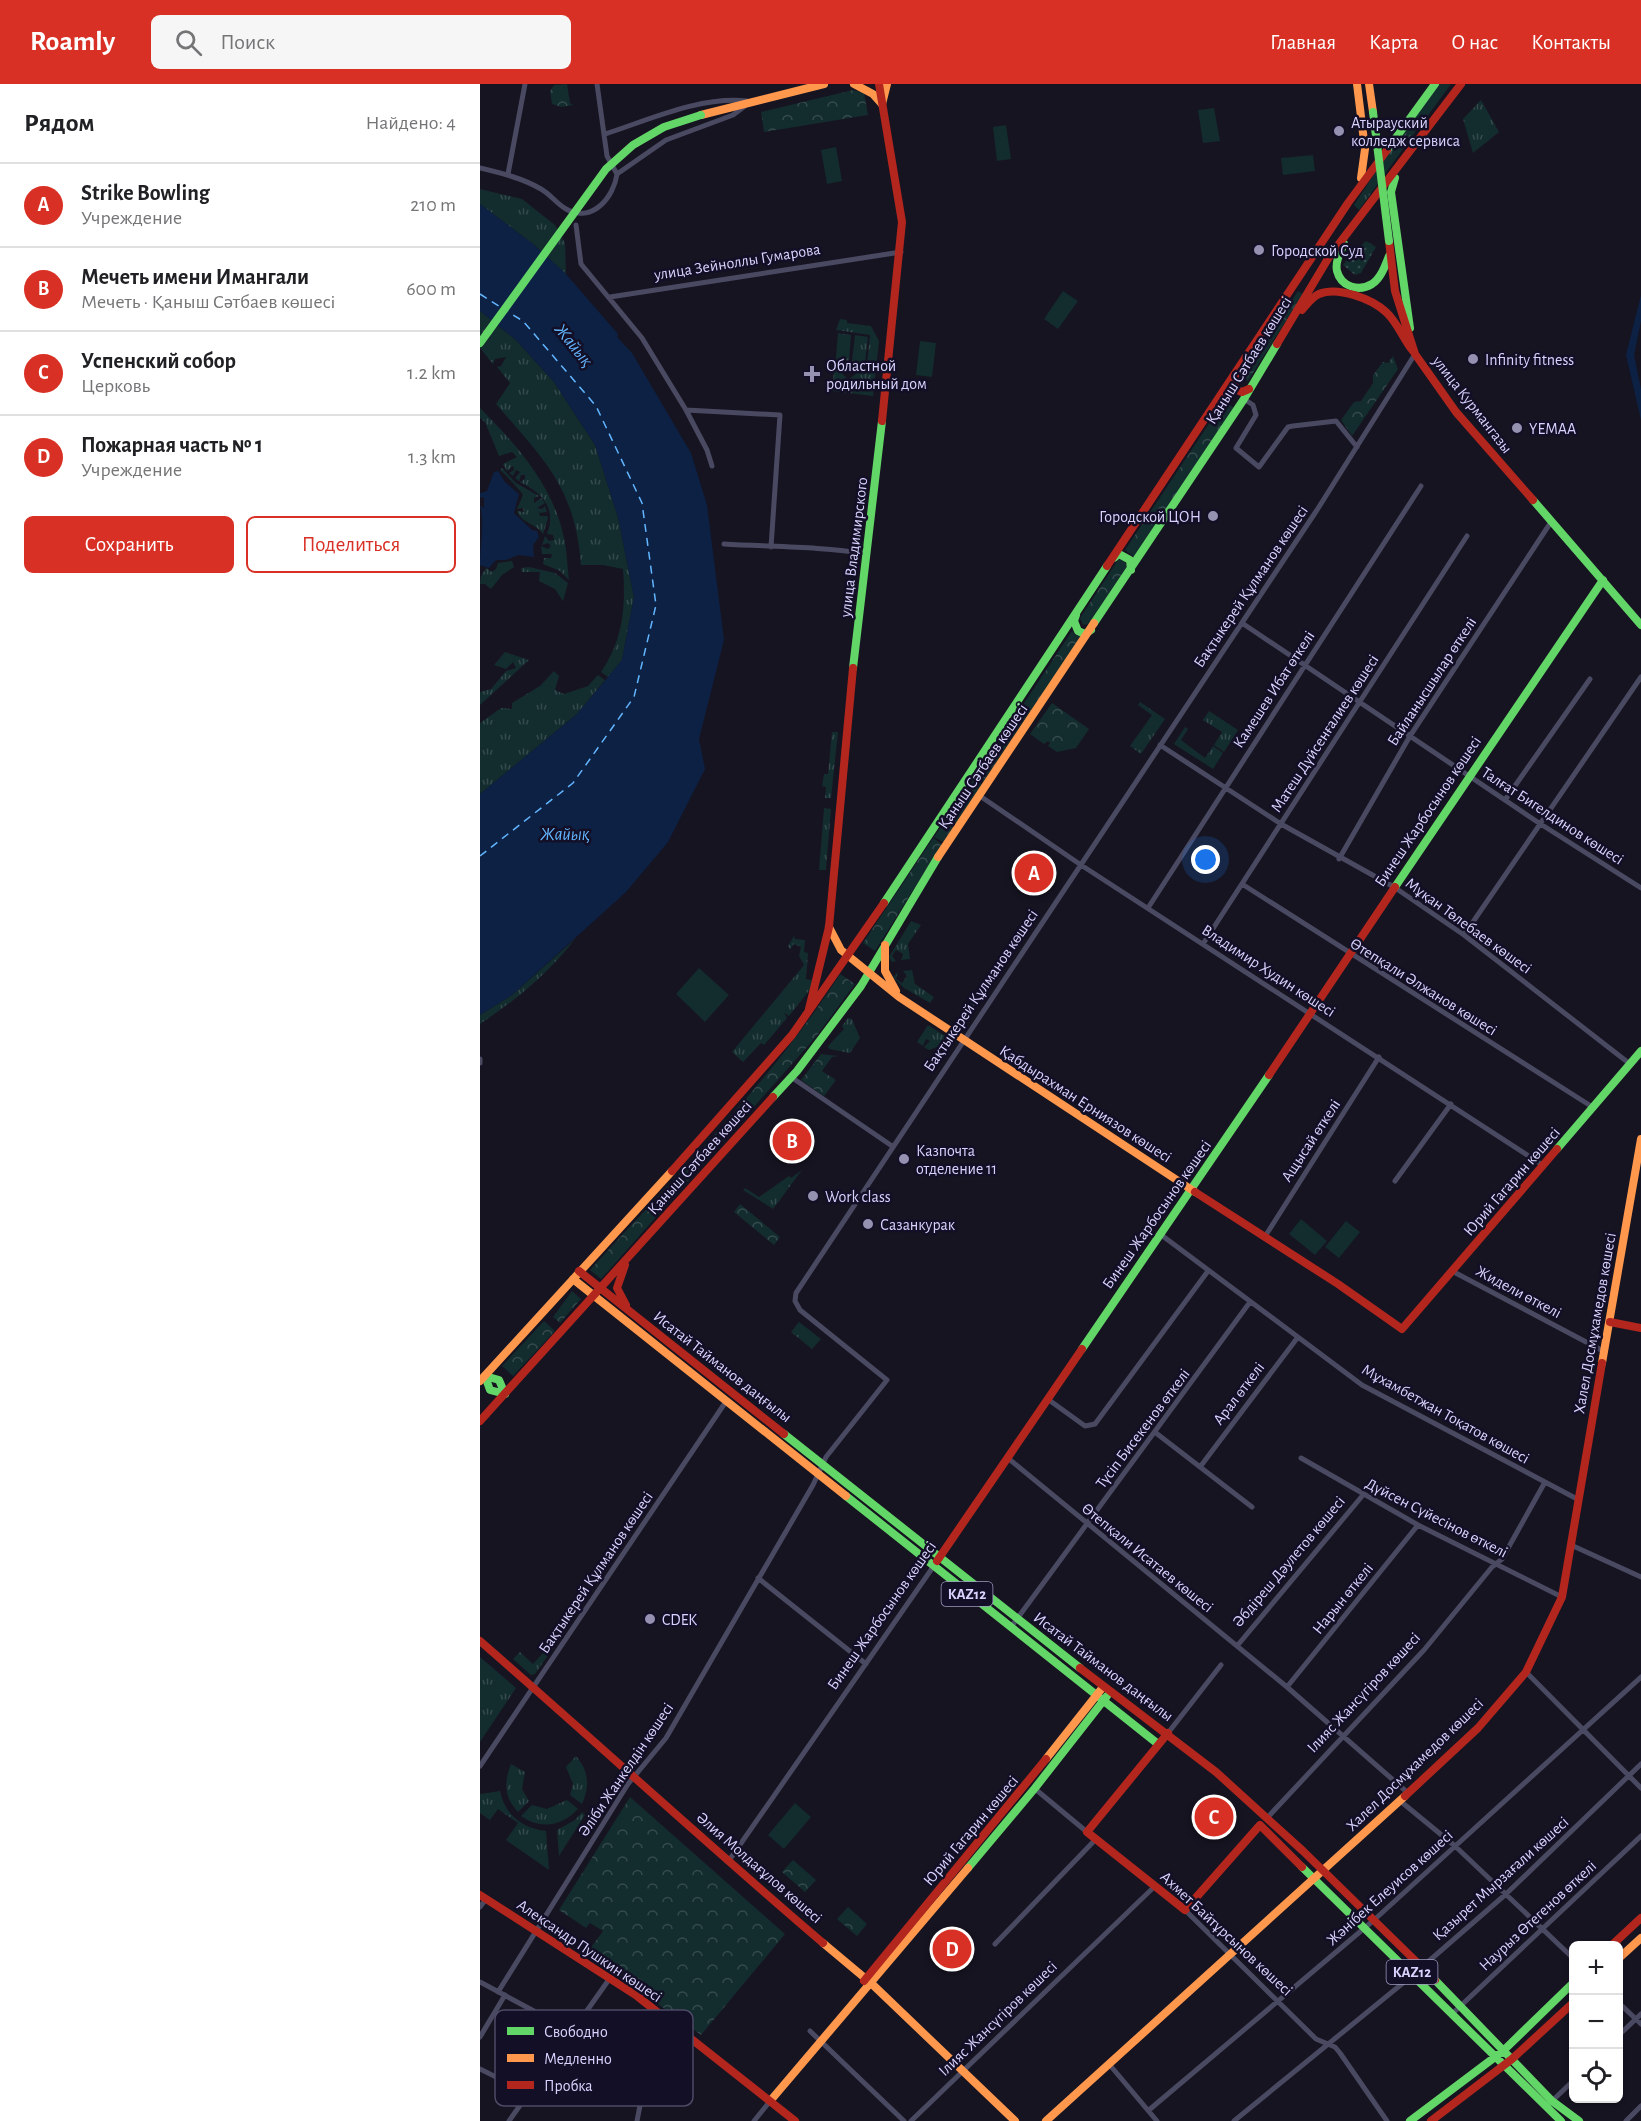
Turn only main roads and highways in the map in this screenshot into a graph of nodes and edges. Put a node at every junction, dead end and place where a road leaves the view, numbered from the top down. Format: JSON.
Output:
{"nodes":[{"id":1,"x":824,"y":84,"type":"edge"},
{"id":2,"x":854,"y":84,"type":"edge"},
{"id":3,"x":879,"y":84,"type":"edge"},
{"id":4,"x":887,"y":84,"type":"edge"},
{"id":5,"x":1357,"y":84,"type":"edge"},
{"id":6,"x":1369,"y":84,"type":"edge"},
{"id":7,"x":1435,"y":84,"type":"edge"},
{"id":8,"x":1459,"y":85,"type":"edge"},
{"id":9,"x":882,"y":104,"type":"junction"},
{"id":10,"x":1399,"y":168,"type":"junction"},
{"id":11,"x":1358,"y":189,"type":"junction"},
{"id":12,"x":1363,"y":215,"type":"junction"},
{"id":13,"x":1390,"y":245,"type":"junction"},
{"id":14,"x":1293,"y":288,"type":"junction"},
{"id":15,"x":1306,"y":296,"type":"junction"},
{"id":16,"x":1289,"y":327,"type":"junction"},
{"id":17,"x":1411,"y":340,"type":"junction"},
{"id":18,"x":480,"y":343,"type":"edge"},
{"id":19,"x":1415,"y":354,"type":"junction"},
{"id":20,"x":1235,"y":375,"type":"junction"},
{"id":21,"x":1252,"y":387,"type":"junction"},
{"id":22,"x":1112,"y":560,"type":"junction"},
{"id":23,"x":1131,"y":570,"type":"junction"},
{"id":24,"x":1603,"y":580,"type":"junction"},
{"id":25,"x":1077,"y":612,"type":"junction"},
{"id":26,"x":1641,"y":625,"type":"edge"},
{"id":27,"x":1092,"y":629,"type":"junction"},
{"id":28,"x":829,"y":927,"type":"junction"},
{"id":29,"x":885,"y":944,"type":"junction"},
{"id":30,"x":848,"y":956,"type":"junction"},
{"id":31,"x":870,"y":971,"type":"junction"},
{"id":32,"x":899,"y":997,"type":"junction"},
{"id":33,"x":807,"y":1013,"type":"junction"},
{"id":34,"x":1641,"y":1051,"type":"edge"},
{"id":35,"x":1641,"y":1139,"type":"edge"},
{"id":36,"x":1192,"y":1190,"type":"junction"},
{"id":37,"x":628,"y":1258,"type":"junction"},
{"id":38,"x":579,"y":1271,"type":"junction"},
{"id":39,"x":573,"y":1279,"type":"junction"},
{"id":40,"x":601,"y":1289,"type":"junction"},
{"id":41,"x":593,"y":1297,"type":"junction"},
{"id":42,"x":630,"y":1311,"type":"junction"},
{"id":43,"x":1610,"y":1322,"type":"junction"},
{"id":44,"x":1641,"y":1328,"type":"edge"},
{"id":45,"x":1402,"y":1329,"type":"joint"},
{"id":46,"x":482,"y":1377,"type":"edge"},
{"id":47,"x":505,"y":1394,"type":"junction"},
{"id":48,"x":480,"y":1421,"type":"edge"},
{"id":49,"x":939,"y":1558,"type":"junction"},
{"id":50,"x":933,"y":1567,"type":"junction"},
{"id":51,"x":480,"y":1641,"type":"edge"},
{"id":52,"x":1103,"y":1694,"type":"junction"},
{"id":53,"x":1168,"y":1733,"type":"junction"},
{"id":54,"x":1158,"y":1744,"type":"junction"},
{"id":55,"x":1263,"y":1821,"type":"junction"},
{"id":56,"x":1324,"y":1871,"type":"junction"},
{"id":57,"x":1316,"y":1879,"type":"junction"},
{"id":58,"x":483,"y":1897,"type":"edge"},
{"id":59,"x":1185,"y":1910,"type":"joint"},
{"id":60,"x":1641,"y":1917,"type":"edge"},
{"id":61,"x":1641,"y":1938,"type":"edge"},
{"id":62,"x":1616,"y":1941,"type":"edge"},
{"id":63,"x":1623,"y":1954,"type":"edge"},
{"id":64,"x":868,"y":1981,"type":"junction"},
{"id":65,"x":1569,"y":1987,"type":"edge"},
{"id":66,"x":1569,"y":2007,"type":"edge"},
{"id":67,"x":652,"y":2010,"type":"edge"},
{"id":68,"x":693,"y":2041,"type":"edge"},
{"id":69,"x":1503,"y":2050,"type":"junction"},
{"id":70,"x":1495,"y":2056,"type":"junction"},
{"id":71,"x":1512,"y":2060,"type":"junction"},
{"id":72,"x":1504,"y":2066,"type":"junction"},
{"id":73,"x":771,"y":2100,"type":"junction"},
{"id":74,"x":1549,"y":2104,"type":"junction"},
{"id":75,"x":1573,"y":2120,"type":"edge"},
{"id":76,"x":795,"y":2121,"type":"edge"},
{"id":77,"x":1015,"y":2121,"type":"edge"},
{"id":78,"x":1046,"y":2121,"type":"edge"},
{"id":79,"x":1410,"y":2121,"type":"edge"},
{"id":80,"x":1431,"y":2121,"type":"edge"},
{"id":81,"x":1561,"y":2121,"type":"edge"}],
"edges":[{"from":1,"to":18,"type":"main road","bridge":true},
{"from":2,"to":9,"type":"main road"},
{"from":3,"to":9,"type":"main road","name":"улица Владимирского"},
{"from":4,"to":9,"type":"main road"},
{"from":5,"to":11,"type":"main road"},
{"from":6,"to":13,"type":"main road","name":"улица Курмангазы","bridge":true},
{"from":7,"to":11,"type":"main road","name":"Қаныш Сәтбаев көшесі"},
{"from":8,"to":10,"type":"main road","name":"Қаныш Сәтбаев көшесі"},
{"from":9,"to":28,"type":"main road","name":"улица Владимирского"},
{"from":10,"to":12,"type":"main road","name":"Қаныш Сәтбаев көшесі"},
{"from":10,"to":17,"type":"main road"},
{"from":11,"to":14,"type":"main road","name":"Қаныш Сәтбаев көшесі"},
{"from":12,"to":13,"type":"main road"},
{"from":12,"to":15,"type":"main road","name":"Қаныш Сәтбаев көшесі"},
{"from":13,"to":17,"type":"main road","name":"улица Курмангазы"},
{"from":14,"to":15,"type":"main road"},
{"from":14,"to":20,"type":"main road","name":"Қаныш Сәтбаев көшесі"},
{"from":15,"to":16,"type":"main road","name":"Қаныш Сәтбаев көшесі"},
{"from":16,"to":19,"type":"main road"},
{"from":16,"to":21,"type":"main road","name":"Қаныш Сәтбаев көшесі"},
{"from":17,"to":19,"type":"main road","name":"улица Курмангазы"},
{"from":19,"to":24,"type":"main road","name":"улица Курмангазы"},
{"from":20,"to":21,"type":"main road"},
{"from":20,"to":22,"type":"main road","name":"Қаныш Сәтбаев көшесі"},
{"from":21,"to":23,"type":"main road","name":"Қаныш Сәтбаев көшесі"},
{"from":22,"to":23,"type":"main road"},
{"from":22,"to":25,"type":"main road","name":"Қаныш Сәтбаев көшесі"},
{"from":23,"to":27,"type":"main road","name":"Қаныш Сәтбаев көшесі"},
{"from":24,"to":26,"type":"main road","name":"улица Курмангазы"},
{"from":24,"to":36,"type":"main road","name":"Бинеш Жарбосынов көшесі"},
{"from":25,"to":27,"type":"main road"},
{"from":25,"to":30,"type":"main road","name":"Қаныш Сәтбаев көшесі"},
{"from":27,"to":29,"type":"main road","name":"Қаныш Сәтбаев көшесі"},
{"from":28,"to":30,"type":"main road","name":"Қабдырахман Ерниязов көшесі"},
{"from":28,"to":33,"type":"main road","name":"улица Владимирского"},
{"from":29,"to":31,"type":"main road","name":"Қаныш Сәтбаев көшесі"},
{"from":29,"to":32,"type":"main road"},
{"from":30,"to":31,"type":"main road","name":"Қабдырахман Ерниязов көшесі"},
{"from":30,"to":33,"type":"main road","name":"Қаныш Сәтбаев көшесі"},
{"from":31,"to":32,"type":"main road","name":"Қабдырахман Ерниязов көшесі"},
{"from":31,"to":37,"type":"main road","name":"Қаныш Сәтбаев көшесі"},
{"from":32,"to":36,"type":"main road","name":"Қабдырахман Ерниязов көшесі"},
{"from":33,"to":38,"type":"main road","name":"Қаныш Сәтбаев көшесі"},
{"from":34,"to":45,"type":"main road","name":"Юрий Гагарин көшесі"},
{"from":35,"to":43,"type":"main road","name":"Халел Досмұхамедов көшесі"},
{"from":36,"to":45,"type":"main road","name":"Қабдырахман Ерниязов көшесі"},
{"from":36,"to":49,"type":"main road","name":"Бинеш Жарбосынов көшесі"},
{"from":37,"to":40,"type":"main road","name":"Қаныш Сәтбаев көшесі"},
{"from":37,"to":42,"type":"main road"},
{"from":38,"to":39,"type":"main road","name":"Қаныш Сәтбаев көшесі"},
{"from":38,"to":40,"type":"main road","name":"Исатай Тайманов даңғылы","number":"KAZ12"},
{"from":39,"to":41,"type":"main road","name":"Исатай Тайманов даңғылы","number":"KAZ12"},
{"from":39,"to":46,"type":"main road","name":"Қаныш Сәтбаев көшесі"},
{"from":40,"to":41,"type":"main road","name":"Қаныш Сәтбаев көшесі"},
{"from":40,"to":42,"type":"main road","name":"Исатай Тайманов даңғылы","number":"KAZ12"},
{"from":41,"to":47,"type":"main road","name":"Қаныш Сәтбаев көшесі"},
{"from":41,"to":50,"type":"main road","name":"Исатай Тайманов даңғылы","number":"KAZ12"},
{"from":42,"to":49,"type":"main road","name":"Исатай Тайманов даңғылы","number":"KAZ12"},
{"from":43,"to":44,"type":"main road"},
{"from":43,"to":56,"type":"main road","name":"Халел Досмұхамедов көшесі"},
{"from":46,"to":47,"type":"main road"},
{"from":46,"to":47,"type":"main road"},
{"from":47,"to":48,"type":"main road","name":"Қаныш Сәтбаев көшесі"},
{"from":49,"to":50,"type":"main road","name":"Бинеш Жарбосынов көшесі"},
{"from":49,"to":52,"type":"main road","name":"Исатай Тайманов даңғылы","number":"KAZ12"},
{"from":50,"to":52,"type":"main road","name":"Исатай Тайманов даңғылы","number":"KAZ12"},
{"from":51,"to":64,"type":"main road","name":"Әлия Молдағұлов көшесі"},
{"from":52,"to":53,"type":"main road","name":"Исатай Тайманов даңғылы","number":"KAZ12"},
{"from":52,"to":54,"type":"main road","name":"Исатай Тайманов даңғылы","number":"KAZ12"},
{"from":52,"to":64,"type":"main road","name":"Юрий Гагарин көшесі"},
{"from":53,"to":54,"type":"main road"},
{"from":53,"to":55,"type":"main road","name":"Исатай Тайманов даңғылы","number":"KAZ12"},
{"from":54,"to":59,"type":"main road","name":"Ахмет Байтұрсынов көшесі"},
{"from":55,"to":56,"type":"main road","name":"Исатай Тайманов даңғылы","number":"KAZ12"},
{"from":55,"to":57,"type":"main road","name":"Исатай Тайманов даңғылы","number":"KAZ12"},
{"from":55,"to":59,"type":"main road","name":"Ілияс Жансүгіров көшесі"},
{"from":56,"to":57,"type":"main road","name":"Халел Досмұхамедов көшесі"},
{"from":56,"to":69,"type":"main road","name":"Исатай Тайманов даңғылы","number":"KAZ12"},
{"from":57,"to":70,"type":"main road","name":"Исатай Тайманов даңғылы","number":"KAZ12"},
{"from":57,"to":78,"type":"main road","name":"Халел Досмұхамедов көшесі"},
{"from":58,"to":67,"type":"main road","name":"Александр Пушкин көшесі"},
{"from":60,"to":62,"type":"main road"},
{"from":61,"to":63,"type":"main road"},
{"from":64,"to":73,"type":"main road","name":"Юрий Гагарин көшесі"},
{"from":64,"to":77,"type":"main road","name":"Әлия Молдағұлов көшесі"},
{"from":65,"to":69,"type":"main road"},
{"from":66,"to":71,"type":"main road"},
{"from":68,"to":73,"type":"main road","name":"Александр Пушкин көшесі"},
{"from":69,"to":70,"type":"main road"},
{"from":69,"to":71,"type":"main road","name":"Исатай Тайманов даңғылы","number":"KAZ12"},
{"from":70,"to":72,"type":"main road","name":"Исатай Тайманов даңғылы","number":"KAZ12"},
{"from":70,"to":79,"type":"main road"},
{"from":71,"to":72,"type":"main road"},
{"from":71,"to":74,"type":"main road","name":"Исатай Тайманов даңғылы","number":"KAZ12"},
{"from":72,"to":74,"type":"main road","name":"Исатай Тайманов даңғылы","number":"KAZ12"},
{"from":72,"to":80,"type":"main road"},
{"from":73,"to":76,"type":"main road","name":"Александр Пушкин көшесі"},
{"from":74,"to":75,"type":"main road","name":"Исатай Тайманов даңғылы","number":"KAZ12"},
{"from":74,"to":81,"type":"main road","name":"Исатай Тайманов даңғылы","number":"KAZ12"}]}
